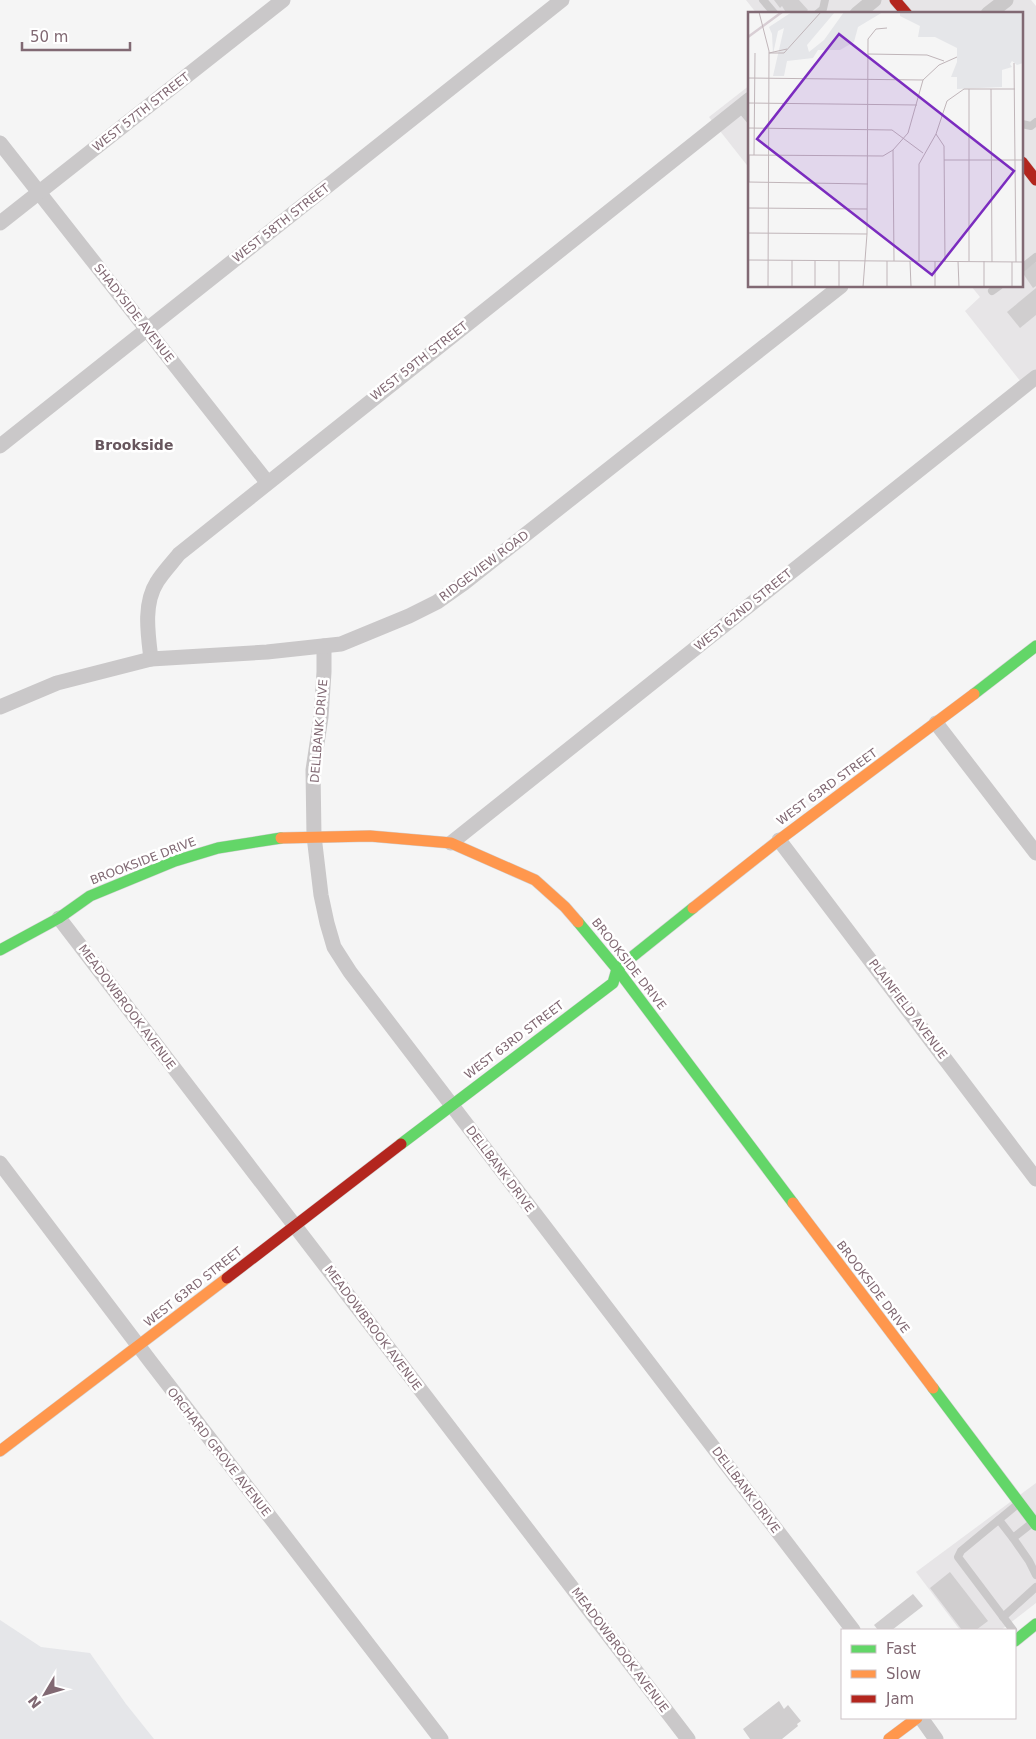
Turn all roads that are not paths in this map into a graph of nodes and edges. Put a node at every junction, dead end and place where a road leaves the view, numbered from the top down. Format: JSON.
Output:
{"nodes":[{"id":1,"x":283,"y":0,"type":"edge"},
{"id":2,"x":562,"y":0,"type":"edge"},
{"id":3,"x":763,"y":0,"type":"edge"},
{"id":4,"x":825,"y":0,"type":"edge"},
{"id":5,"x":874,"y":0,"type":"edge"},
{"id":6,"x":895,"y":0,"type":"edge"},
{"id":7,"x":1006,"y":0,"type":"edge"},
{"id":8,"x":773,"y":12,"type":"edge"},
{"id":9,"x":819,"y":12,"type":"edge"},
{"id":10,"x":859,"y":12,"type":"edge"},
{"id":11,"x":904,"y":12,"type":"edge"},
{"id":12,"x":991,"y":12,"type":"edge"},
{"id":13,"x":744,"y":103,"type":"edge"},
{"id":14,"x":1036,"y":122,"type":"edge"},
{"id":15,"x":1024,"y":124,"type":"edge"},
{"id":16,"x":0,"y":144,"type":"edge"},
{"id":17,"x":1024,"y":165,"type":"edge"},
{"id":18,"x":1036,"y":180,"type":"edge"},
{"id":19,"x":39,"y":192,"type":"junction"},
{"id":20,"x":0,"y":223,"type":"edge"},
{"id":21,"x":1036,"y":257,"type":"edge"},
{"id":22,"x":1024,"y":266,"type":"edge"},
{"id":23,"x":838,"y":288,"type":"edge"},
{"id":24,"x":147,"y":330,"type":"junction"},
{"id":25,"x":1036,"y":377,"type":"edge"},
{"id":26,"x":0,"y":446,"type":"edge"},
{"id":27,"x":267,"y":482,"type":"junction"},
{"id":28,"x":324,"y":646,"type":"junction"},
{"id":29,"x":1036,"y":646,"type":"edge"},
{"id":30,"x":151,"y":659,"type":"junction"},
{"id":31,"x":0,"y":707,"type":"edge"},
{"id":32,"x":936,"y":723,"type":"junction"},
{"id":33,"x":314,"y":836,"type":"junction"},
{"id":34,"x":779,"y":840,"type":"junction"},
{"id":35,"x":451,"y":843,"type":"junction"},
{"id":36,"x":1036,"y":853,"type":"edge"},
{"id":37,"x":59,"y":918,"type":"junction"},
{"id":38,"x":0,"y":950,"type":"edge"},
{"id":39,"x":617,"y":969,"type":"junction"},
{"id":40,"x":451,"y":1105,"type":"junction"},
{"id":41,"x":0,"y":1163,"type":"edge"},
{"id":42,"x":1036,"y":1179,"type":"edge"},
{"id":43,"x":294,"y":1225,"type":"junction"},
{"id":44,"x":139,"y":1347,"type":"junction"},
{"id":45,"x":0,"y":1451,"type":"edge"},
{"id":46,"x":1019,"y":1504,"type":"junction"},
{"id":47,"x":999,"y":1520,"type":"junction"},
{"id":48,"x":1035,"y":1523,"type":"edge"},
{"id":49,"x":1013,"y":1538,"type":"junction"},
{"id":50,"x":1036,"y":1575,"type":"edge"},
{"id":51,"x":1036,"y":1587,"type":"edge"},
{"id":52,"x":1003,"y":1617,"type":"junction"},
{"id":53,"x":1036,"y":1624,"type":"edge"},
{"id":54,"x":852,"y":1629,"type":"edge"},
{"id":55,"x":1011,"y":1629,"type":"edge"},
{"id":56,"x":1016,"y":1635,"type":"edge"},
{"id":57,"x":915,"y":1719,"type":"edge"},
{"id":58,"x":921,"y":1719,"type":"edge"},
{"id":59,"x":440,"y":1739,"type":"edge"},
{"id":60,"x":688,"y":1739,"type":"edge"},
{"id":61,"x":889,"y":1739,"type":"edge"},
{"id":62,"x":936,"y":1739,"type":"edge"}],
"edges":[{"from":1,"to":19,"type":"street","name":"WEST 57TH STREET"},
{"from":2,"to":24,"type":"street","name":"WEST 58TH STREET"},
{"from":3,"to":8,"type":"lane"},
{"from":4,"to":9,"type":"lane"},
{"from":5,"to":10,"type":"street"},
{"from":6,"to":11,"type":"street"},
{"from":7,"to":12,"type":"street"},
{"from":13,"to":27,"type":"street","name":"WEST 59TH STREET"},
{"from":14,"to":15,"type":"lane"},
{"from":16,"to":19,"type":"street","name":"SHADYSIDE AVENUE"},
{"from":17,"to":18,"type":"street"},
{"from":19,"to":20,"type":"street","name":"WEST 57TH STREET"},
{"from":19,"to":24,"type":"street","name":"SHADYSIDE AVENUE"},
{"from":21,"to":22,"type":"lane"},
{"from":23,"to":28,"type":"street","name":"RIDGEVIEW ROAD"},
{"from":24,"to":26,"type":"street","name":"WEST 58TH STREET"},
{"from":24,"to":27,"type":"street","name":"SHADYSIDE AVENUE"},
{"from":25,"to":35,"type":"street","name":"WEST 62ND STREET"},
{"from":27,"to":30,"type":"street","name":"WEST 59TH STREET"},
{"from":28,"to":30,"type":"street","name":"RIDGEVIEW ROAD"},
{"from":28,"to":33,"type":"street","name":"DELLBANK DRIVE"},
{"from":29,"to":32,"type":"street","name":"WEST 63RD STREET"},
{"from":30,"to":31,"type":"street","name":"RIDGEVIEW ROAD"},
{"from":32,"to":34,"type":"street","name":"WEST 63RD STREET"},
{"from":32,"to":36,"type":"street"},
{"from":33,"to":35,"type":"street","name":"BROOKSIDE DRIVE"},
{"from":33,"to":37,"type":"street","name":"BROOKSIDE DRIVE"},
{"from":33,"to":40,"type":"street","name":"DELLBANK DRIVE"},
{"from":34,"to":39,"type":"street","name":"WEST 63RD STREET"},
{"from":34,"to":42,"type":"street","name":"PLAINFIELD AVENUE"},
{"from":35,"to":39,"type":"street","name":"BROOKSIDE DRIVE"},
{"from":37,"to":38,"type":"street","name":"BROOKSIDE DRIVE"},
{"from":37,"to":43,"type":"street","name":"MEADOWBROOK AVENUE"},
{"from":39,"to":40,"type":"street","name":"WEST 63RD STREET"},
{"from":39,"to":46,"type":"street","name":"BROOKSIDE DRIVE"},
{"from":40,"to":43,"type":"street","name":"WEST 63RD STREET"},
{"from":40,"to":54,"type":"street","name":"DELLBANK DRIVE"},
{"from":41,"to":44,"type":"street","name":"ORCHARD GROVE AVENUE"},
{"from":43,"to":44,"type":"street","name":"WEST 63RD STREET"},
{"from":43,"to":60,"type":"street","name":"MEADOWBROOK AVENUE"},
{"from":44,"to":45,"type":"street","name":"WEST 63RD STREET"},
{"from":44,"to":59,"type":"street","name":"ORCHARD GROVE AVENUE"},
{"from":46,"to":47,"type":"lane"},
{"from":46,"to":48,"type":"street","name":"BROOKSIDE DRIVE"},
{"from":47,"to":49,"type":"lane"},
{"from":47,"to":52,"type":"lane"},
{"from":48,"to":49,"type":"lane"},
{"from":49,"to":50,"type":"lane"},
{"from":51,"to":52,"type":"lane"},
{"from":52,"to":55,"type":"lane"},
{"from":53,"to":56,"type":"street"},
{"from":57,"to":61,"type":"street"},
{"from":58,"to":62,"type":"street"}]}
